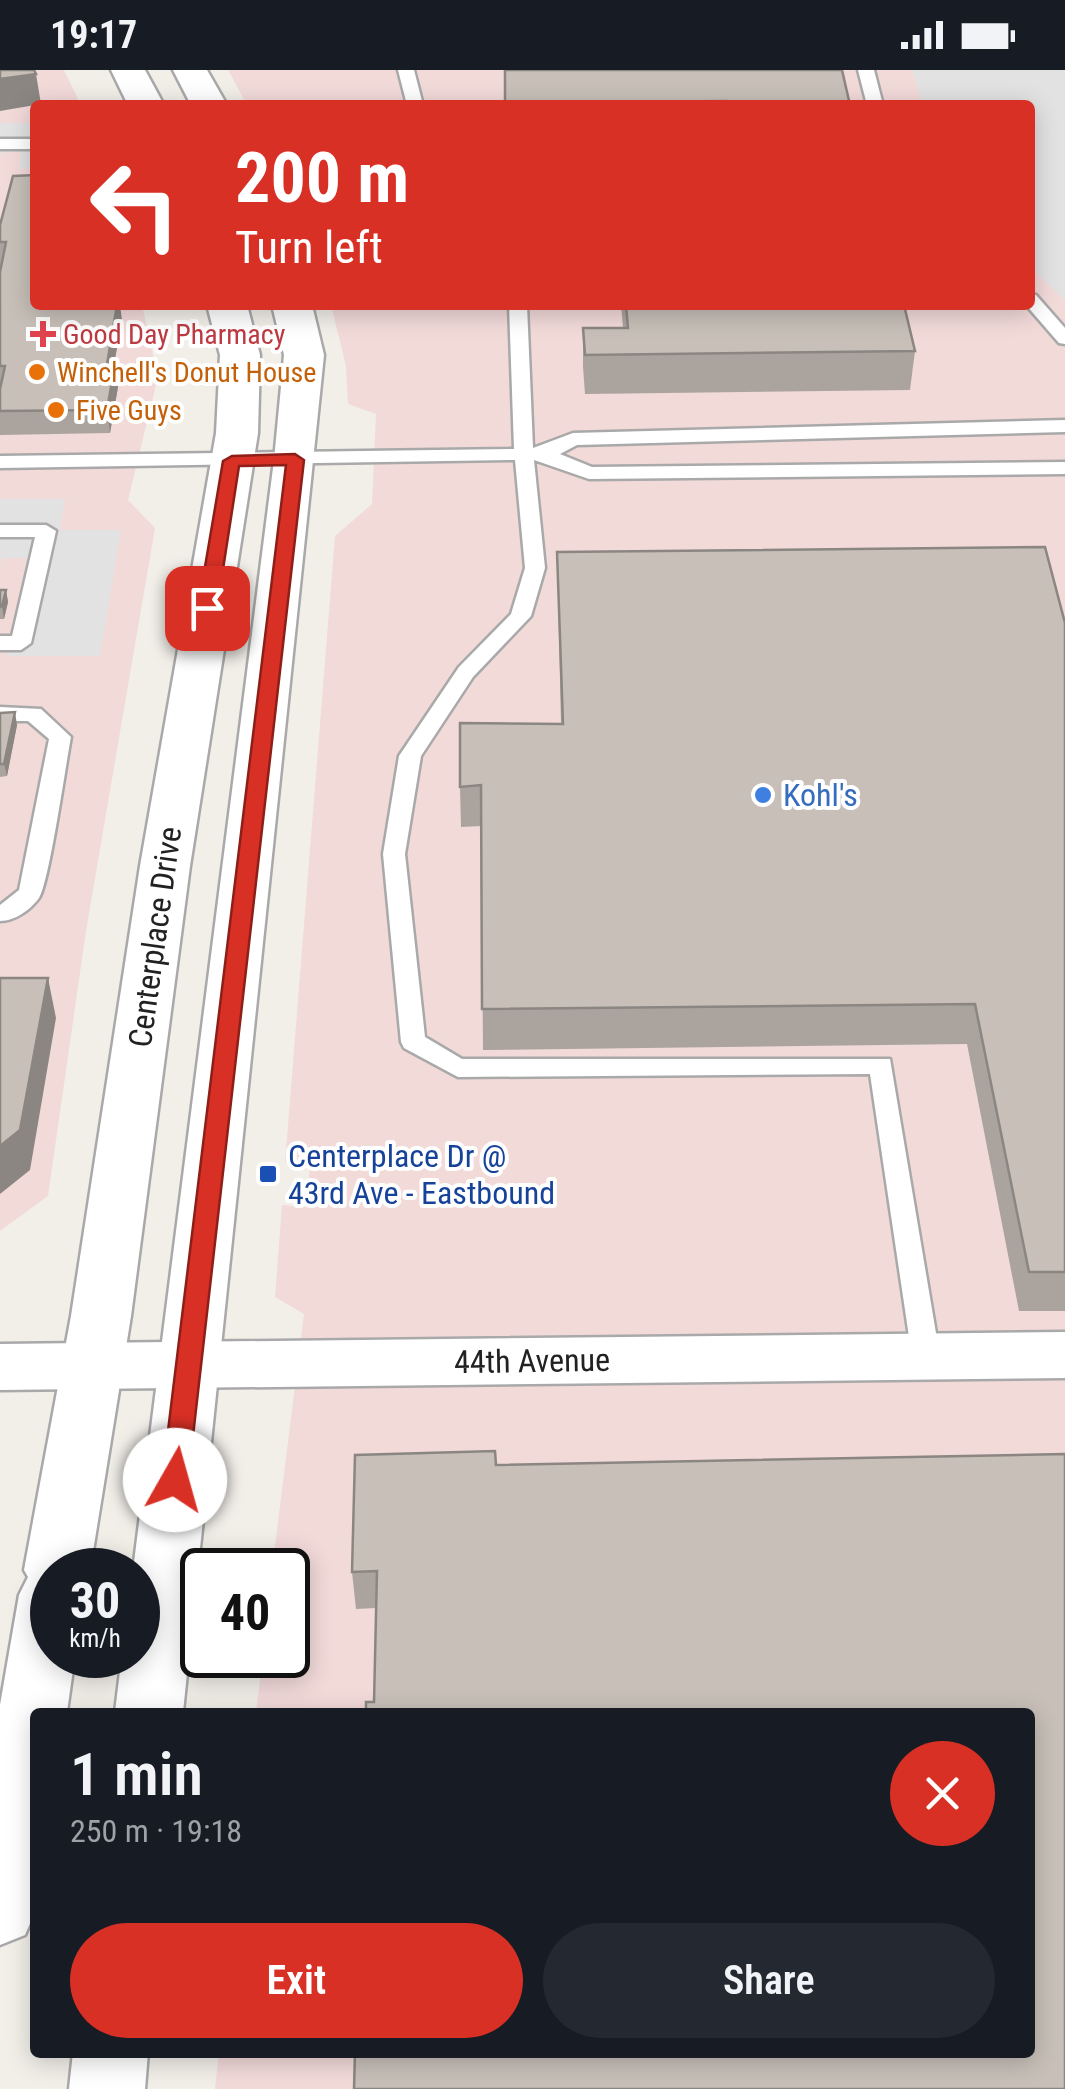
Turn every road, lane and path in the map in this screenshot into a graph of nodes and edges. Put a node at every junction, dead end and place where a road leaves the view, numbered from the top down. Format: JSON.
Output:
{"nodes":[{"id":1,"x":128,"y":70,"type":"edge"},
{"id":2,"x":190,"y":70,"type":"edge"},
{"id":3,"x":406,"y":70,"type":"edge"},
{"id":4,"x":866,"y":70,"type":"edge"},
{"id":5,"x":143,"y":100,"type":"edge"},
{"id":6,"x":206,"y":100,"type":"edge"},
{"id":7,"x":414,"y":100,"type":"edge"},
{"id":8,"x":874,"y":100,"type":"edge"},
{"id":9,"x":0,"y":144,"type":"edge"},
{"id":10,"x":30,"y":144,"type":"edge"},
{"id":11,"x":1035,"y":305,"type":"edge"},
{"id":12,"x":229,"y":310,"type":"edge"},
{"id":13,"x":293,"y":310,"type":"edge"},
{"id":14,"x":519,"y":310,"type":"edge"},
{"id":15,"x":1065,"y":339,"type":"edge"},
{"id":16,"x":1065,"y":426,"type":"edge"},
{"id":17,"x":535,"y":454,"type":"junction"},
{"id":18,"x":295,"y":460,"type":"junction"},
{"id":19,"x":232,"y":461,"type":"junction"},
{"id":20,"x":0,"y":462,"type":"edge"},
{"id":21,"x":1065,"y":468,"type":"edge"},
{"id":22,"x":0,"y":532,"type":"edge"},
{"id":23,"x":0,"y":643,"type":"edge"},
{"id":24,"x":0,"y":714,"type":"edge"},
{"id":25,"x":0,"y":913,"type":"edge"},
{"id":26,"x":1065,"y":1355,"type":"edge"},
{"id":27,"x":926,"y":1357,"type":"junction"},
{"id":28,"x":91,"y":1365,"type":"junction"},
{"id":29,"x":189,"y":1365,"type":"junction"},
{"id":30,"x":0,"y":1367,"type":"edge"},
{"id":31,"x":61,"y":1548,"type":"edge"},
{"id":32,"x":38,"y":1678,"type":"edge"},
{"id":33,"x":33,"y":1708,"type":"edge"},
{"id":34,"x":149,"y":1708,"type":"edge"},
{"id":35,"x":30,"y":1728,"type":"edge"},
{"id":36,"x":0,"y":1910,"type":"edge"},
{"id":37,"x":110,"y":2058,"type":"edge"},
{"id":38,"x":107,"y":2089,"type":"edge"}],
"edges":[{"from":1,"to":5,"type":"street"},
{"from":2,"to":6,"type":"street"},
{"from":3,"to":7,"type":"lane"},
{"from":4,"to":8,"type":"lane"},
{"from":9,"to":10,"type":"lane"},
{"from":11,"to":15,"type":"lane"},
{"from":12,"to":19,"type":"street","name":"Centerplace Drive"},
{"from":13,"to":18,"type":"street"},
{"from":14,"to":17,"type":"lane"},
{"from":16,"to":17,"type":"lane"},
{"from":17,"to":18,"type":"lane"},
{"from":17,"to":21,"type":"lane"},
{"from":17,"to":27,"type":"lane"},
{"from":18,"to":19,"type":"lane"},
{"from":18,"to":29,"type":"street"},
{"from":19,"to":20,"type":"lane"},
{"from":19,"to":28,"type":"street","name":"Centerplace Drive"},
{"from":22,"to":23,"type":"lane"},
{"from":24,"to":25,"type":"lane"},
{"from":26,"to":27,"type":"street","name":"44th Avenue"},
{"from":27,"to":29,"type":"street","name":"44th Avenue"},
{"from":28,"to":29,"type":"street","name":"44th Avenue"},
{"from":28,"to":30,"type":"street","name":"44th Avenue"},
{"from":28,"to":31,"type":"street","name":"Centerplace Drive"},
{"from":29,"to":34,"type":"street"},
{"from":32,"to":33,"type":"street"},
{"from":35,"to":36,"type":"street"},
{"from":37,"to":38,"type":"street"}]}
